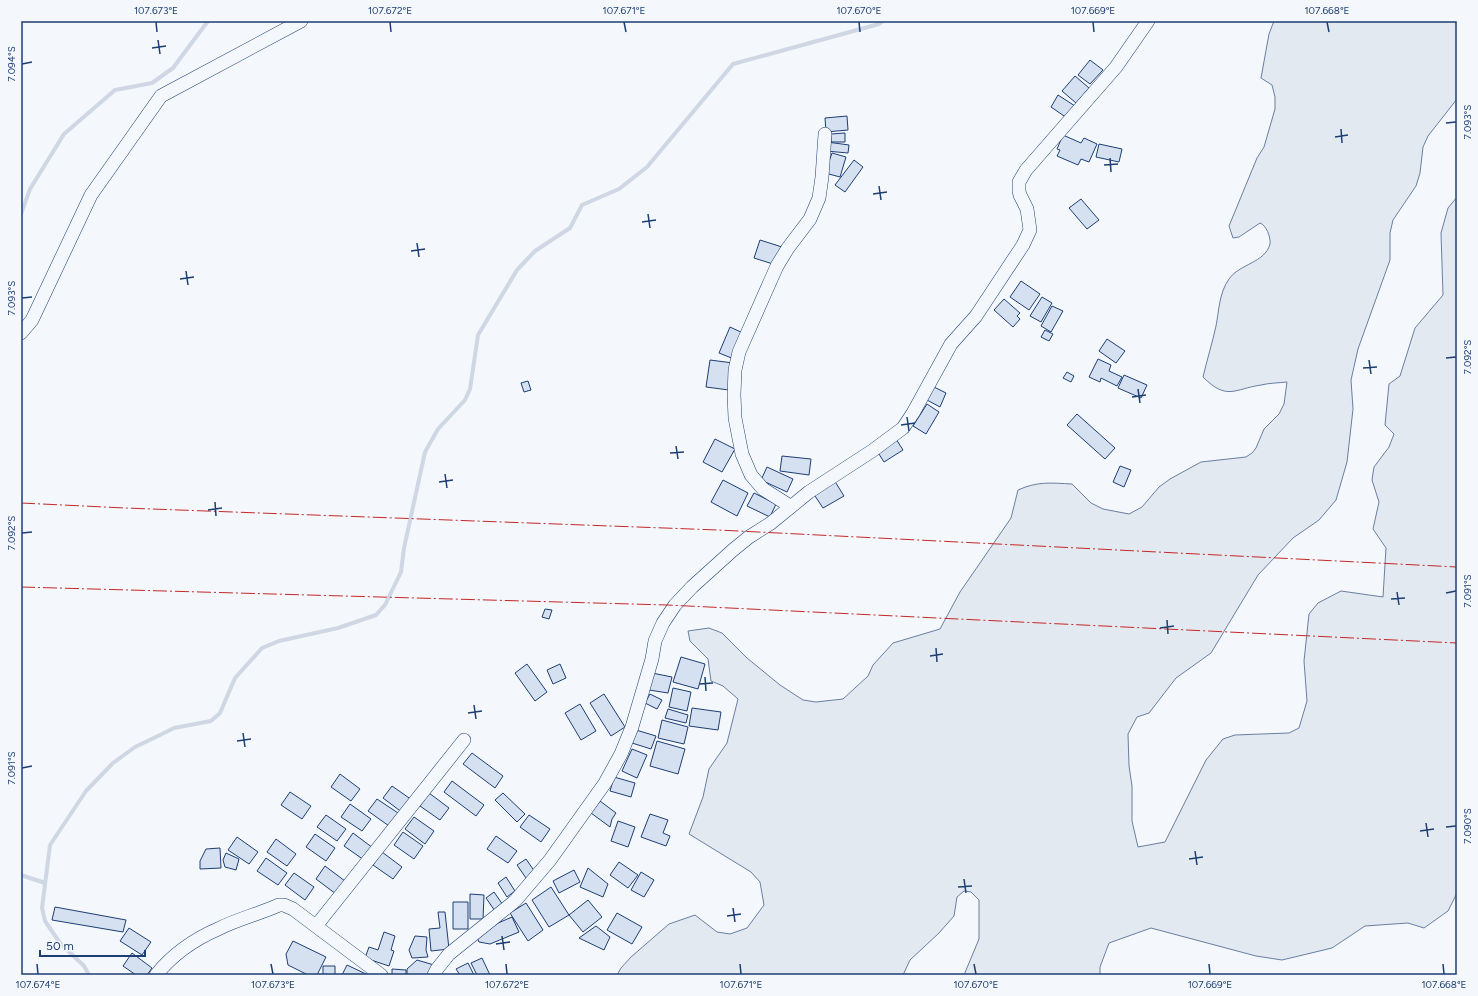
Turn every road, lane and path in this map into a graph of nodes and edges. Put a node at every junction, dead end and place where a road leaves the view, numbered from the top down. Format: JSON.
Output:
{"nodes":[{"id":1,"x":301,"y":21,"type":"edge"},
{"id":2,"x":1148,"y":21,"type":"edge"},
{"id":3,"x":825,"y":134,"type":"dead end"},
{"id":4,"x":21,"y":333,"type":"edge"},
{"id":5,"x":790,"y":506,"type":"junction"},
{"id":6,"x":464,"y":740,"type":"dead end"},
{"id":7,"x":316,"y":926,"type":"junction"},
{"id":8,"x":156,"y":975,"type":"edge"},
{"id":9,"x":381,"y":975,"type":"edge"},
{"id":10,"x":434,"y":975,"type":"edge"}],
"edges":[{"from":1,"to":4,"type":"street"},
{"from":2,"to":5,"type":"street"},
{"from":3,"to":5,"type":"street"},
{"from":5,"to":10,"type":"street"},
{"from":6,"to":7,"type":"street"},
{"from":7,"to":8,"type":"street"},
{"from":7,"to":9,"type":"street"}]}
